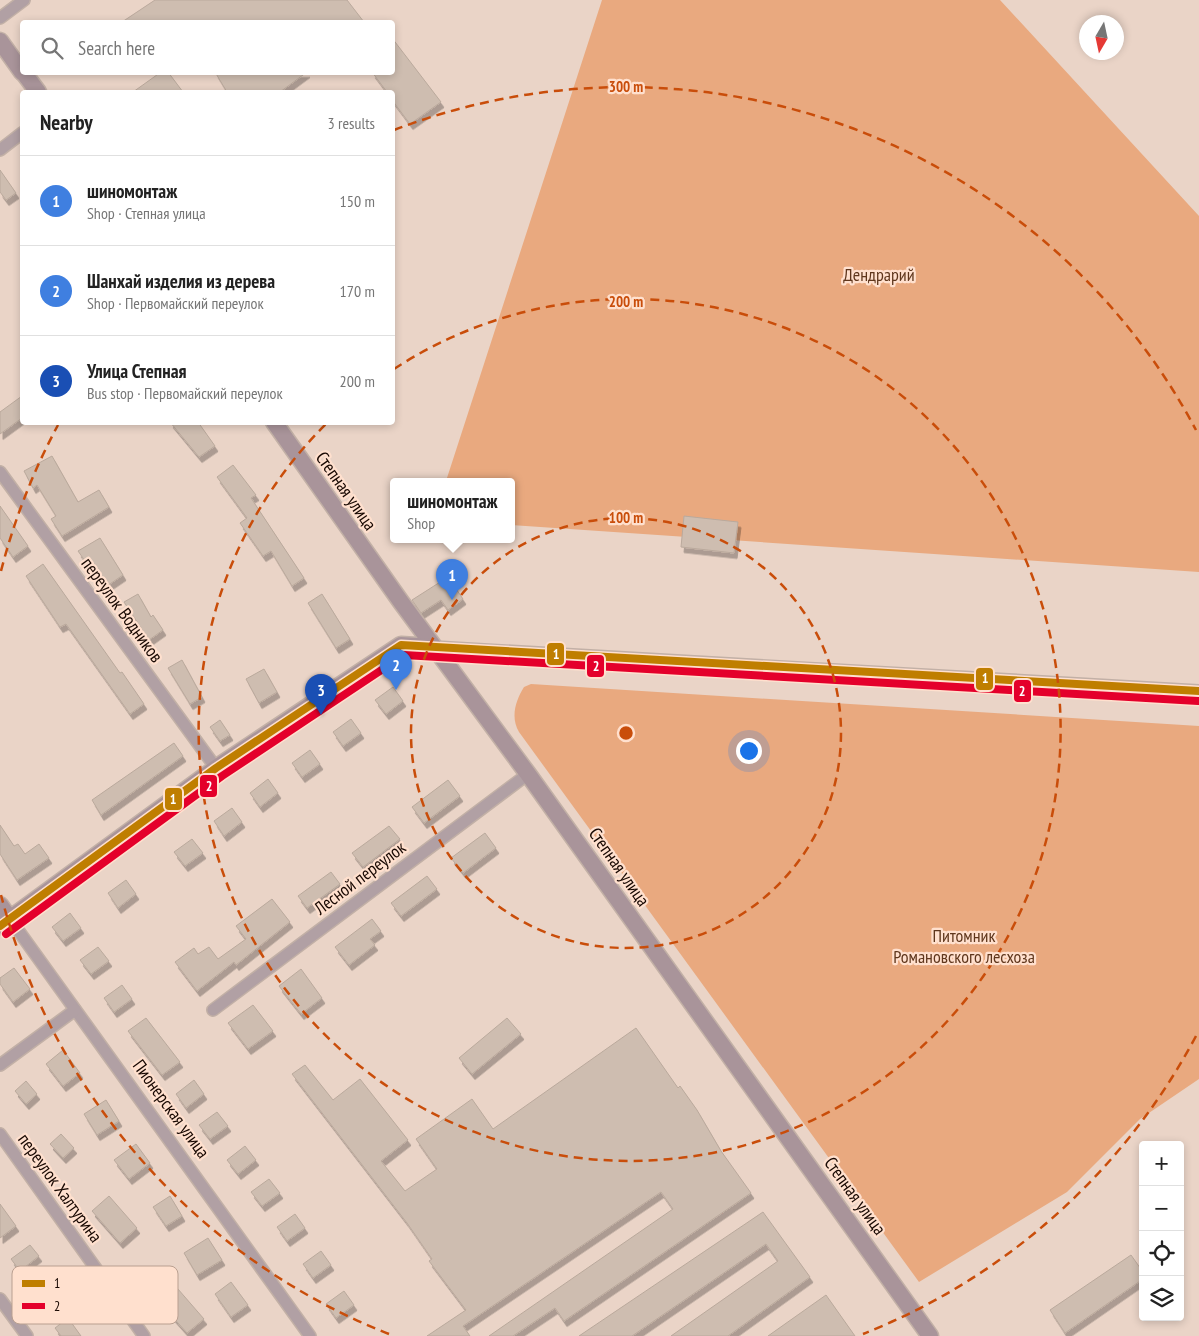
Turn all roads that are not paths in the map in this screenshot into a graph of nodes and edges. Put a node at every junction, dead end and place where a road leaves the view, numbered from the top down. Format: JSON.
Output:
{"nodes":[{"id":1,"x":24,"y":0,"type":"edge"},
{"id":2,"x":0,"y":18,"type":"edge"},
{"id":3,"x":0,"y":41,"type":"edge"},
{"id":4,"x":20,"y":68,"type":"edge"},
{"id":5,"x":25,"y":75,"type":"edge"},
{"id":6,"x":36,"y":90,"type":"edge"},
{"id":7,"x":20,"y":135,"type":"edge"},
{"id":8,"x":0,"y":150,"type":"edge"},
{"id":9,"x":276,"y":425,"type":"edge"},
{"id":10,"x":0,"y":472,"type":"edge"},
{"id":11,"x":433,"y":647,"type":"junction"},
{"id":12,"x":1199,"y":691,"type":"edge"},
{"id":13,"x":216,"y":768,"type":"junction"},
{"id":14,"x":528,"y":774,"type":"junction"},
{"id":15,"x":0,"y":905,"type":"edge"},
{"id":16,"x":5,"y":922,"type":"edge"},
{"id":17,"x":75,"y":1010,"type":"junction"},
{"id":18,"x":214,"y":1010,"type":"dead end"},
{"id":19,"x":0,"y":1065,"type":"edge"},
{"id":20,"x":0,"y":1134,"type":"edge"},
{"id":21,"x":94,"y":1266,"type":"edge"},
{"id":22,"x":0,"y":1299,"type":"edge"},
{"id":23,"x":12,"y":1315,"type":"edge"},
{"id":24,"x":18,"y":1324,"type":"edge"},
{"id":25,"x":135,"y":1324,"type":"edge"},
{"id":26,"x":27,"y":1336,"type":"edge"},
{"id":27,"x":144,"y":1336,"type":"edge"},
{"id":28,"x":310,"y":1336,"type":"edge"},
{"id":29,"x":930,"y":1336,"type":"edge"}],
"edges":[{"from":1,"to":2,"type":"street"},
{"from":3,"to":4,"type":"main road"},
{"from":5,"to":6,"type":"main road"},
{"from":7,"to":8,"type":"street"},
{"from":9,"to":11,"type":"main road","name":"Степная улица"},
{"from":10,"to":13,"type":"street","name":"переулок Водников"},
{"from":11,"to":12,"type":"street"},
{"from":11,"to":13,"type":"main road"},
{"from":11,"to":14,"type":"main road","name":"Степная улица"},
{"from":13,"to":16,"type":"main road"},
{"from":14,"to":18,"type":"street","name":"Лесной переулок"},
{"from":14,"to":29,"type":"main road","name":"Степная улица"},
{"from":15,"to":16,"type":"main road","name":"Пионерская улица"},
{"from":16,"to":17,"type":"street","name":"Пионерская улица"},
{"from":17,"to":19,"type":"street"},
{"from":17,"to":28,"type":"street","name":"Пионерская улица"},
{"from":20,"to":21,"type":"street","name":"переулок Халтурина"},
{"from":22,"to":23,"type":"street"},
{"from":24,"to":26,"type":"street"},
{"from":25,"to":27,"type":"street","name":"переулок Халтурина"}]}
